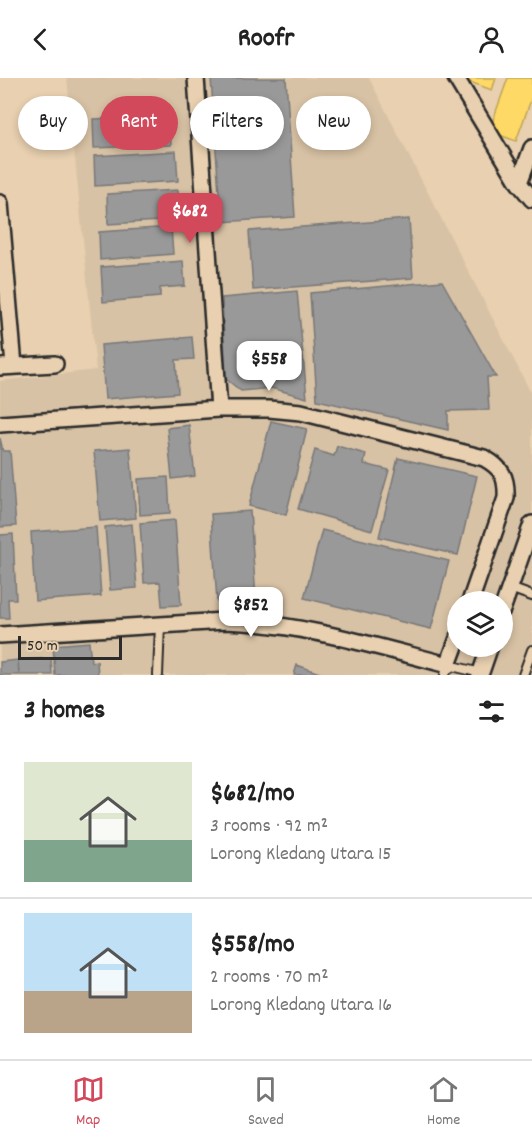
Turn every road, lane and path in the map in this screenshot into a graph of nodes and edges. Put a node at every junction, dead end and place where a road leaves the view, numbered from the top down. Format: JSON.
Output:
{"nodes":[{"id":1,"x":196,"y":78,"type":"edge"},
{"id":2,"x":456,"y":78,"type":"edge"},
{"id":3,"x":532,"y":148,"type":"edge"},
{"id":4,"x":519,"y":183,"type":"junction"},
{"id":5,"x":532,"y":199,"type":"edge"},
{"id":6,"x":0,"y":203,"type":"edge"},
{"id":7,"x":55,"y":364,"type":"dead end"},
{"id":8,"x":7,"y":367,"type":"edge"},
{"id":9,"x":219,"y":409,"type":"junction"},
{"id":10,"x":0,"y":424,"type":"edge"},
{"id":11,"x":532,"y":524,"type":"edge"},
{"id":12,"x":510,"y":588,"type":"junction"},
{"id":13,"x":474,"y":591,"type":"edge"},
{"id":14,"x":509,"y":591,"type":"edge"},
{"id":15,"x":532,"y":596,"type":"edge"},
{"id":16,"x":160,"y":625,"type":"junction"},
{"id":17,"x":0,"y":635,"type":"edge"},
{"id":18,"x":532,"y":650,"type":"edge"},
{"id":19,"x":486,"y":657,"type":"edge"},
{"id":20,"x":447,"y":670,"type":"edge"},
{"id":21,"x":481,"y":674,"type":"edge"},
{"id":22,"x":158,"y":675,"type":"edge"},
{"id":23,"x":523,"y":675,"type":"edge"}],
"edges":[{"from":1,"to":9,"type":"street"},
{"from":2,"to":4,"type":"street"},
{"from":3,"to":4,"type":"street"},
{"from":4,"to":5,"type":"street"},
{"from":6,"to":8,"type":"street"},
{"from":7,"to":8,"type":"street"},
{"from":9,"to":10,"type":"street"},
{"from":9,"to":13,"type":"street"},
{"from":11,"to":12,"type":"street"},
{"from":12,"to":14,"type":"street"},
{"from":12,"to":15,"type":"lane"},
{"from":16,"to":17,"type":"street"},
{"from":16,"to":20,"type":"street"},
{"from":16,"to":22,"type":"lane"},
{"from":18,"to":23,"type":"lane"},
{"from":19,"to":21,"type":"street"},
{"from":20,"to":21,"type":"lane"}]}
